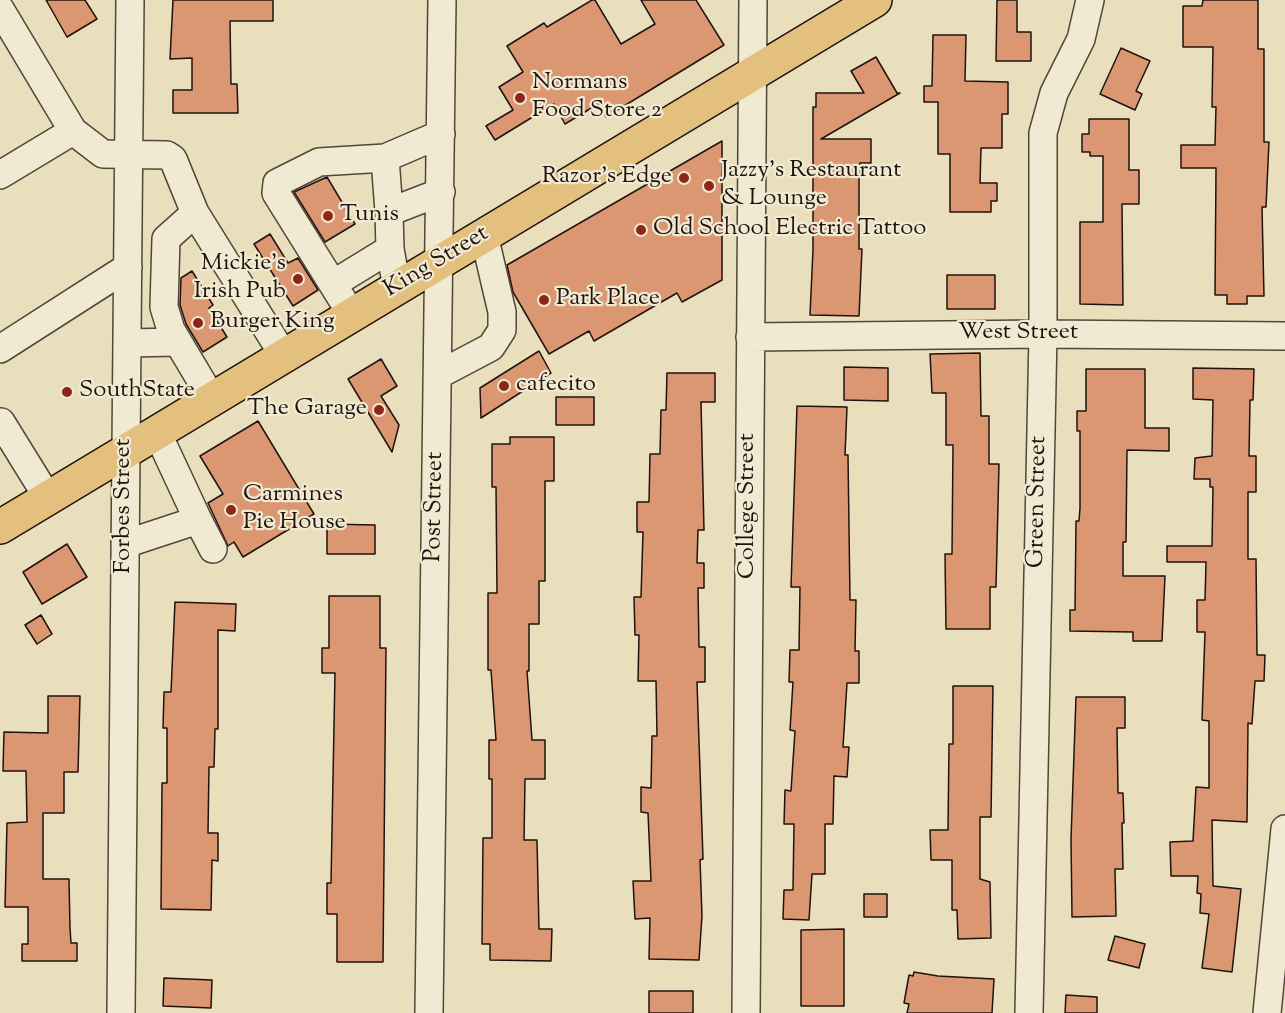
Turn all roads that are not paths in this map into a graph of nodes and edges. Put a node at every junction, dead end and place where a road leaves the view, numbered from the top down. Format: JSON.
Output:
{"nodes":[{"id":1,"x":130,"y":0,"type":"edge"},
{"id":2,"x":442,"y":0,"type":"edge"},
{"id":3,"x":753,"y":0,"type":"edge"},
{"id":4,"x":875,"y":0,"type":"edge"},
{"id":5,"x":1090,"y":0,"type":"edge"},
{"id":6,"x":0,"y":9,"type":"edge"},
{"id":7,"x":751,"y":74,"type":"junction"},
{"id":8,"x":73,"y":131,"type":"junction"},
{"id":9,"x":441,"y":134,"type":"junction"},
{"id":10,"x":129,"y":156,"type":"junction"},
{"id":11,"x":385,"y":158,"type":"junction"},
{"id":12,"x":0,"y":176,"type":"edge"},
{"id":13,"x":441,"y":192,"type":"junction"},
{"id":14,"x":389,"y":212,"type":"junction"},
{"id":15,"x":195,"y":213,"type":"junction"},
{"id":16,"x":484,"y":235,"type":"junction"},
{"id":17,"x":390,"y":249,"type":"junction"},
{"id":18,"x":440,"y":261,"type":"junction"},
{"id":19,"x":128,"y":267,"type":"junction"},
{"id":20,"x":333,"y":284,"type":"junction"},
{"id":21,"x":397,"y":288,"type":"junction"},
{"id":22,"x":352,"y":315,"type":"junction"},
{"id":23,"x":1043,"y":334,"type":"junction"},
{"id":24,"x":1285,"y":336,"type":"edge"},
{"id":25,"x":750,"y":337,"type":"junction"},
{"id":26,"x":178,"y":342,"type":"junction"},
{"id":27,"x":127,"y":343,"type":"junction"},
{"id":28,"x":0,"y":350,"type":"edge"},
{"id":29,"x":284,"y":356,"type":"junction"},
{"id":30,"x":438,"y":375,"type":"junction"},
{"id":31,"x":212,"y":399,"type":"junction"},
{"id":32,"x":1,"y":422,"type":"edge"},
{"id":33,"x":157,"y":432,"type":"junction"},
{"id":34,"x":126,"y":451,"type":"junction"},
{"id":35,"x":48,"y":498,"type":"junction"},
{"id":36,"x":198,"y":520,"type":"junction"},
{"id":37,"x":0,"y":527,"type":"edge"},
{"id":38,"x":125,"y":544,"type":"junction"},
{"id":39,"x":213,"y":549,"type":"dead end"},
{"id":40,"x":1285,"y":829,"type":"edge"},
{"id":41,"x":121,"y":1013,"type":"edge"},
{"id":42,"x":429,"y":1013,"type":"edge"},
{"id":43,"x":746,"y":1013,"type":"edge"},
{"id":44,"x":1029,"y":1013,"type":"edge"},
{"id":45,"x":1267,"y":1013,"type":"edge"}],
"edges":[{"from":1,"to":10,"type":"street","name":"Forbes Street"},
{"from":2,"to":9,"type":"street","name":"Post Street"},
{"from":3,"to":7,"type":"street","name":"College Street"},
{"from":4,"to":7,"type":"main road","name":"King Street"},
{"from":5,"to":23,"type":"street","name":"Green Street"},
{"from":6,"to":8,"type":"street"},
{"from":7,"to":16,"type":"main road","name":"King Street"},
{"from":7,"to":25,"type":"street","name":"College Street"},
{"from":8,"to":10,"type":"street"},
{"from":8,"to":12,"type":"street"},
{"from":9,"to":11,"type":"street"},
{"from":9,"to":13,"type":"street","name":"Post Street"},
{"from":10,"to":15,"type":"street"},
{"from":10,"to":19,"type":"street","name":"Forbes Street"},
{"from":11,"to":14,"type":"street"},
{"from":11,"to":20,"type":"street"},
{"from":13,"to":14,"type":"street"},
{"from":13,"to":18,"type":"street","name":"Post Street"},
{"from":14,"to":17,"type":"street"},
{"from":15,"to":26,"type":"street"},
{"from":15,"to":29,"type":"street"},
{"from":16,"to":18,"type":"main road","name":"King Street"},
{"from":16,"to":30,"type":"street"},
{"from":17,"to":20,"type":"street"},
{"from":17,"to":21,"type":"street"},
{"from":18,"to":21,"type":"main road","name":"King Street"},
{"from":18,"to":30,"type":"street","name":"Post Street"},
{"from":19,"to":27,"type":"street","name":"Forbes Street"},
{"from":19,"to":28,"type":"street"},
{"from":20,"to":22,"type":"street"},
{"from":21,"to":22,"type":"main road","name":"King Street"},
{"from":22,"to":29,"type":"main road","name":"King Street"},
{"from":23,"to":24,"type":"street","name":"West Street"},
{"from":23,"to":25,"type":"street","name":"West Street"},
{"from":23,"to":44,"type":"street","name":"Green Street"},
{"from":25,"to":43,"type":"street","name":"College Street"},
{"from":26,"to":27,"type":"street"},
{"from":26,"to":31,"type":"street"},
{"from":27,"to":34,"type":"street","name":"Forbes Street"},
{"from":29,"to":31,"type":"main road","name":"King Street"},
{"from":30,"to":42,"type":"street","name":"Post Street"},
{"from":31,"to":33,"type":"main road","name":"King Street"},
{"from":32,"to":35,"type":"street"},
{"from":33,"to":34,"type":"main road","name":"King Street"},
{"from":33,"to":36,"type":"street"},
{"from":34,"to":35,"type":"main road","name":"King Street"},
{"from":34,"to":38,"type":"street","name":"Forbes Street"},
{"from":35,"to":37,"type":"main road","name":"King Street"},
{"from":36,"to":38,"type":"street"},
{"from":36,"to":39,"type":"street"},
{"from":38,"to":41,"type":"street","name":"Forbes Street"},
{"from":40,"to":45,"type":"street"}]}
